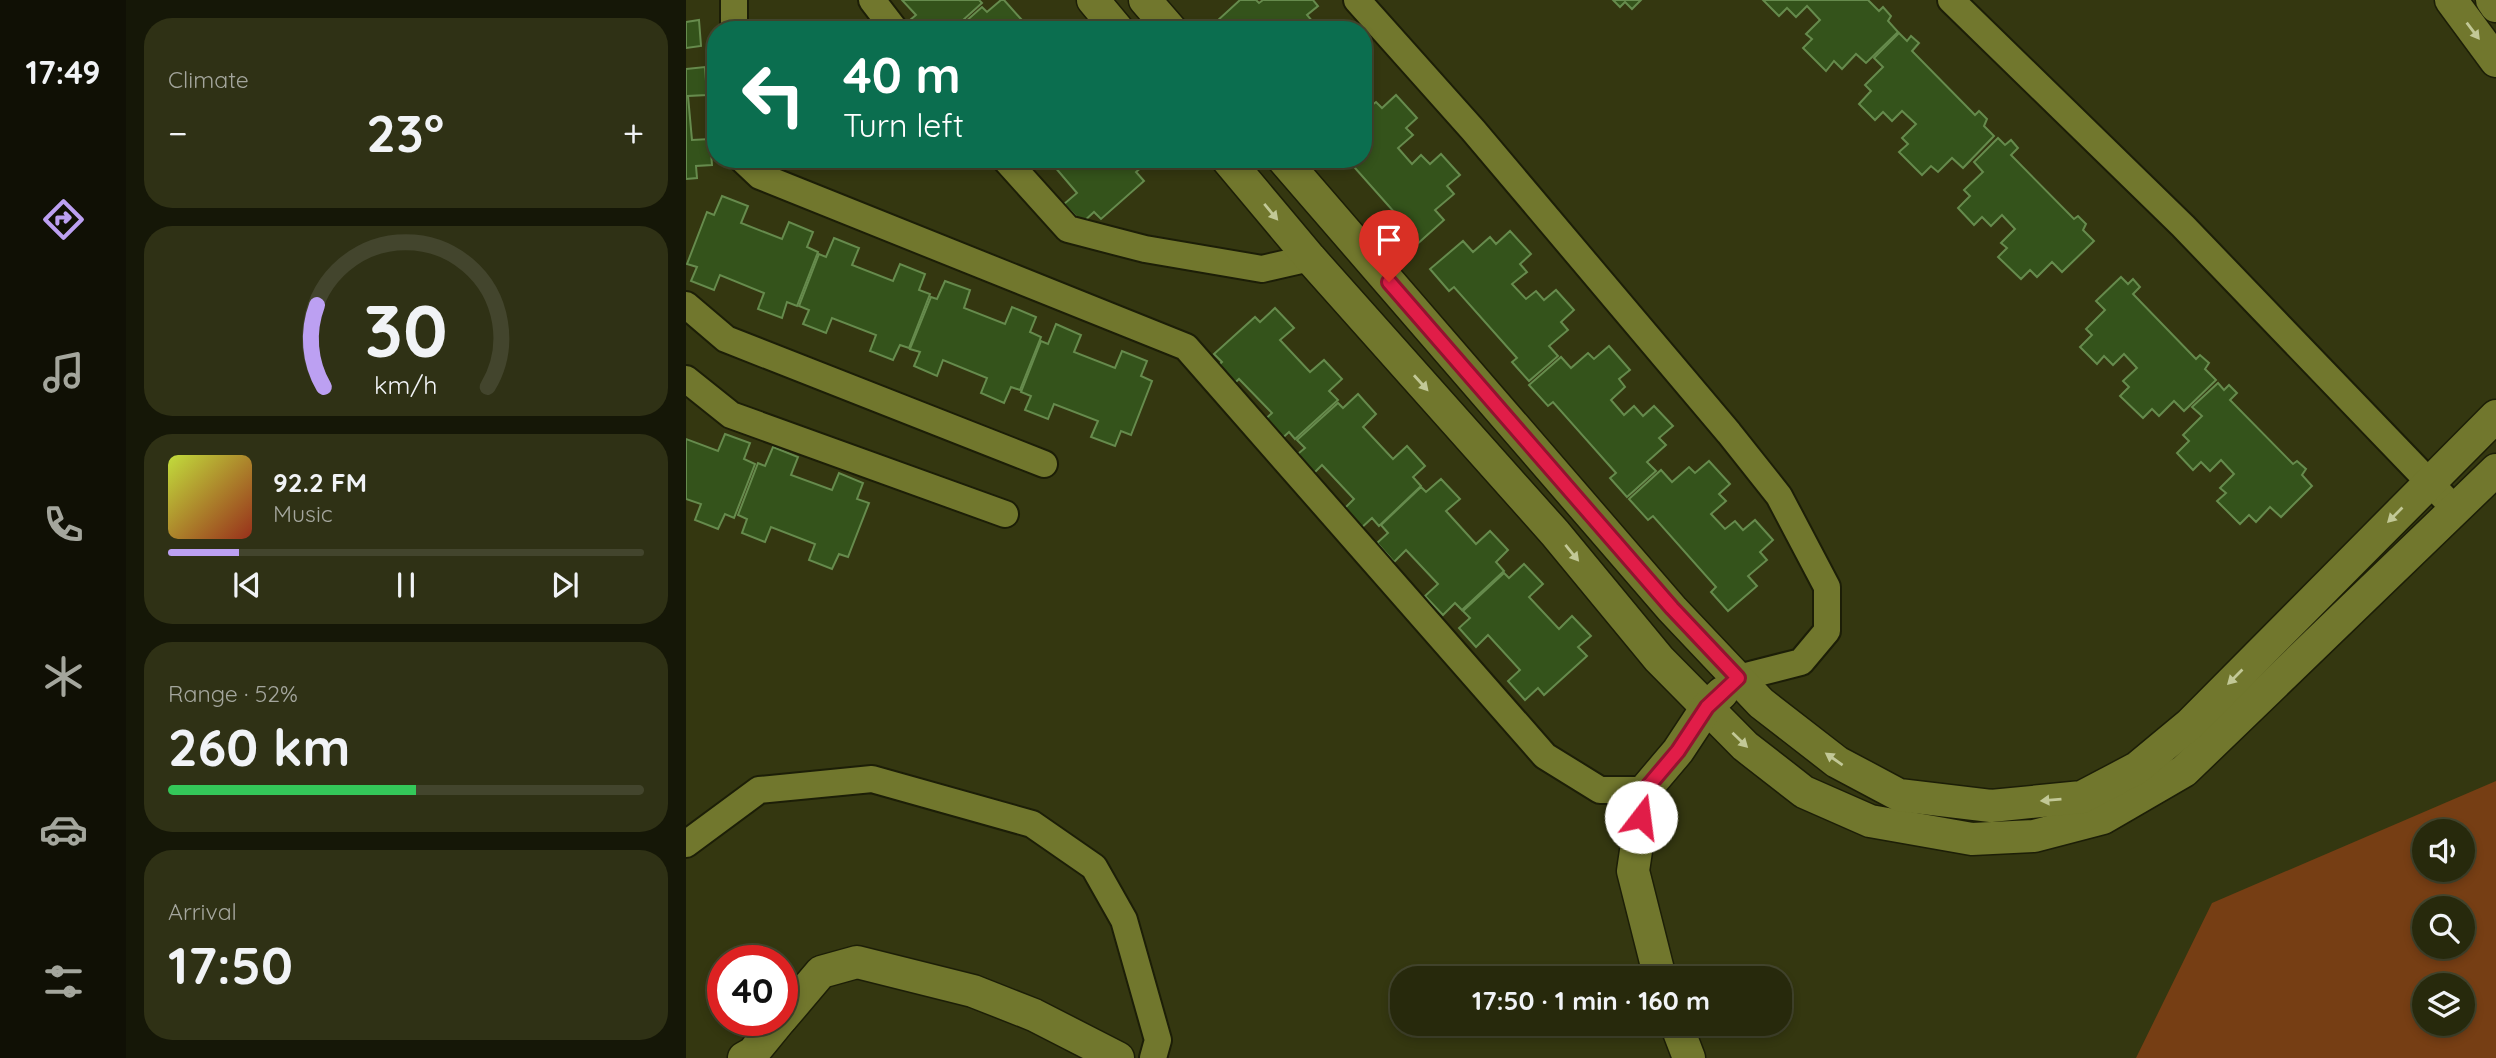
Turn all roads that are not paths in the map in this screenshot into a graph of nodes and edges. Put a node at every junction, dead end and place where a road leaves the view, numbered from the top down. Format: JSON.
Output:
{"nodes":[{"id":1,"x":734,"y":0,"type":"edge"},
{"id":2,"x":872,"y":0,"type":"edge"},
{"id":3,"x":1093,"y":0,"type":"edge"},
{"id":4,"x":1145,"y":0,"type":"edge"},
{"id":5,"x":1357,"y":0,"type":"edge"},
{"id":6,"x":1951,"y":0,"type":"edge"},
{"id":7,"x":2451,"y":0,"type":"edge"},
{"id":8,"x":2492,"y":0,"type":"edge"},
{"id":9,"x":2496,"y":6,"type":"edge"},
{"id":10,"x":734,"y":21,"type":"edge"},
{"id":11,"x":888,"y":21,"type":"edge"},
{"id":12,"x":1110,"y":21,"type":"edge"},
{"id":13,"x":1163,"y":21,"type":"edge"},
{"id":14,"x":2496,"y":61,"type":"edge"},
{"id":15,"x":752,"y":168,"type":"edge"},
{"id":16,"x":1013,"y":168,"type":"edge"},
{"id":17,"x":1235,"y":168,"type":"edge"},
{"id":18,"x":1291,"y":168,"type":"edge"},
{"id":19,"x":1310,"y":258,"type":"junction"},
{"id":20,"x":686,"y":305,"type":"edge"},
{"id":21,"x":686,"y":379,"type":"edge"},
{"id":22,"x":2496,"y":416,"type":"edge"},
{"id":23,"x":1044,"y":464,"type":"dead end"},
{"id":24,"x":2496,"y":470,"type":"edge"},
{"id":25,"x":2427,"y":483,"type":"junction"},
{"id":26,"x":2456,"y":510,"type":"junction"},
{"id":27,"x":1005,"y":514,"type":"dead end"},
{"id":28,"x":1738,"y":678,"type":"junction"},
{"id":29,"x":1707,"y":707,"type":"junction"},
{"id":30,"x":1645,"y":790,"type":"junction"},
{"id":31,"x":686,"y":844,"type":"edge"},
{"id":32,"x":1657,"y":966,"type":"edge"},
{"id":33,"x":798,"y":999,"type":"edge"},
{"id":34,"x":767,"y":1036,"type":"edge"},
{"id":35,"x":1681,"y":1036,"type":"edge"},
{"id":36,"x":744,"y":1058,"type":"edge"},
{"id":37,"x":1118,"y":1058,"type":"edge"},
{"id":38,"x":1153,"y":1058,"type":"edge"},
{"id":39,"x":1689,"y":1058,"type":"edge"}],
"edges":[{"from":1,"to":10,"type":"street"},
{"from":2,"to":11,"type":"street"},
{"from":3,"to":12,"type":"street"},
{"from":4,"to":13,"type":"street"},
{"from":5,"to":28,"type":"street"},
{"from":6,"to":25,"type":"street"},
{"from":7,"to":14,"type":"street","one_way":true},
{"from":8,"to":9,"type":"street"},
{"from":15,"to":30,"type":"street"},
{"from":16,"to":19,"type":"street"},
{"from":17,"to":19,"type":"street","one_way":true},
{"from":18,"to":28,"type":"street"},
{"from":19,"to":29,"type":"street","one_way":true},
{"from":20,"to":23,"type":"street"},
{"from":21,"to":27,"type":"street"},
{"from":22,"to":25,"type":"street"},
{"from":24,"to":26,"type":"street"},
{"from":25,"to":26,"type":"street"},
{"from":25,"to":28,"type":"street","one_way":true},
{"from":29,"to":26,"type":"street","one_way":true},
{"from":28,"to":29,"type":"street"},
{"from":29,"to":30,"type":"street"},
{"from":30,"to":32,"type":"street"},
{"from":31,"to":38,"type":"street"},
{"from":33,"to":37,"type":"street"},
{"from":34,"to":36,"type":"street"},
{"from":35,"to":39,"type":"street"}]}
